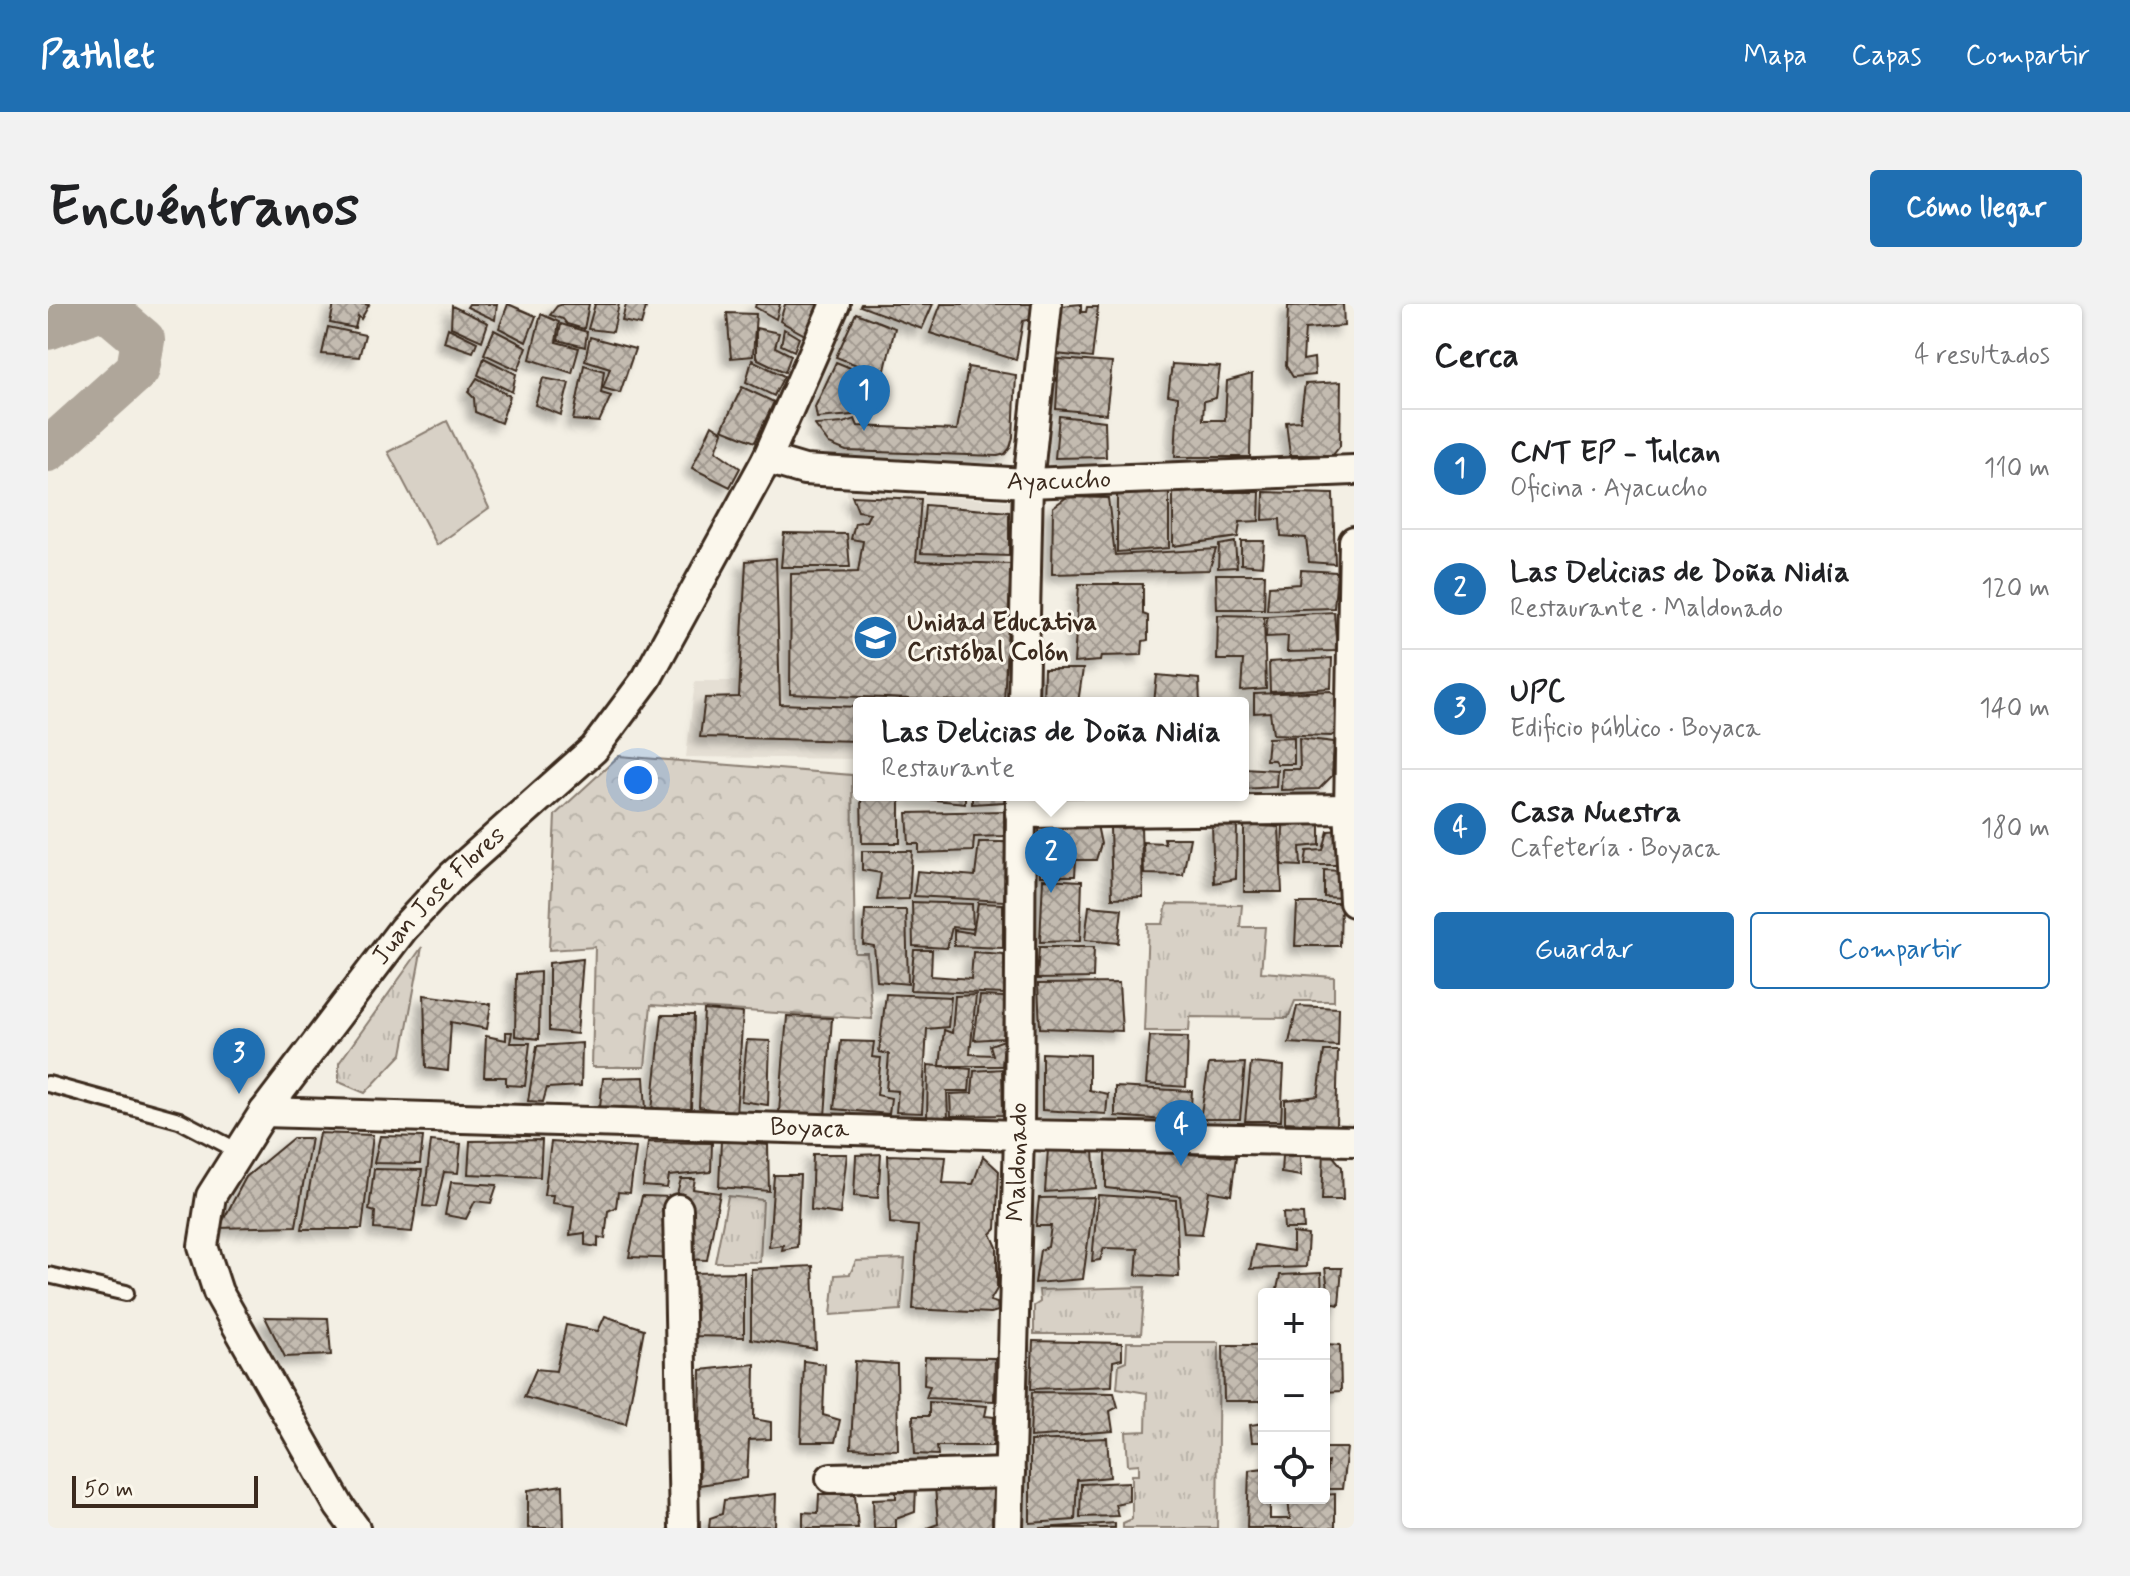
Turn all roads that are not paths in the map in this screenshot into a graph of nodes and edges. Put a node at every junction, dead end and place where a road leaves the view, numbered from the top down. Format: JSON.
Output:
{"nodes":[{"id":1,"x":835,"y":304,"type":"edge"},
{"id":2,"x":1047,"y":304,"type":"edge"},
{"id":3,"x":767,"y":459,"type":"junction"},
{"id":4,"x":1354,"y":470,"type":"edge"},
{"id":5,"x":1028,"y":483,"type":"junction"},
{"id":6,"x":1354,"y":541,"type":"edge"},
{"id":7,"x":1023,"y":697,"type":"edge"},
{"id":8,"x":1021,"y":804,"type":"edge"},
{"id":9,"x":1352,"y":809,"type":"edge"},
{"id":10,"x":1354,"y":902,"type":"edge"},
{"id":11,"x":48,"y":1084,"type":"edge"},
{"id":12,"x":264,"y":1112,"type":"junction"},
{"id":13,"x":1019,"y":1135,"type":"junction"},
{"id":14,"x":1354,"y":1141,"type":"edge"},
{"id":15,"x":240,"y":1152,"type":"junction"},
{"id":16,"x":678,"y":1209,"type":"dead end"},
{"id":17,"x":48,"y":1275,"type":"edge"},
{"id":18,"x":126,"y":1293,"type":"dead end"},
{"id":19,"x":1010,"y":1473,"type":"junction"},
{"id":20,"x":831,"y":1478,"type":"dead end"},
{"id":21,"x":344,"y":1521,"type":"edge"},
{"id":22,"x":684,"y":1528,"type":"edge"},
{"id":23,"x":1008,"y":1528,"type":"edge"}],
"edges":[{"from":1,"to":3,"type":"street","name":"Juan Jose Flores"},
{"from":2,"to":5,"type":"street"},
{"from":3,"to":5,"type":"street","name":"Ayacucho"},
{"from":3,"to":12,"type":"street","name":"Juan Jose Flores"},
{"from":4,"to":5,"type":"street","name":"Ayacucho"},
{"from":5,"to":7,"type":"street"},
{"from":6,"to":9,"type":"street"},
{"from":8,"to":9,"type":"street"},
{"from":8,"to":13,"type":"street","name":"Maldonado"},
{"from":9,"to":10,"type":"street"},
{"from":11,"to":15,"type":"lane"},
{"from":12,"to":13,"type":"street","name":"Boyaca"},
{"from":12,"to":15,"type":"street","name":"Juan Jose Flores"},
{"from":13,"to":14,"type":"street","name":"Boyaca"},
{"from":13,"to":19,"type":"street","name":"Maldonado"},
{"from":15,"to":21,"type":"street","name":"Juan Jose Flores"},
{"from":16,"to":22,"type":"street"},
{"from":17,"to":18,"type":"lane"},
{"from":19,"to":20,"type":"street"},
{"from":19,"to":23,"type":"street","name":"Maldonado"}]}
